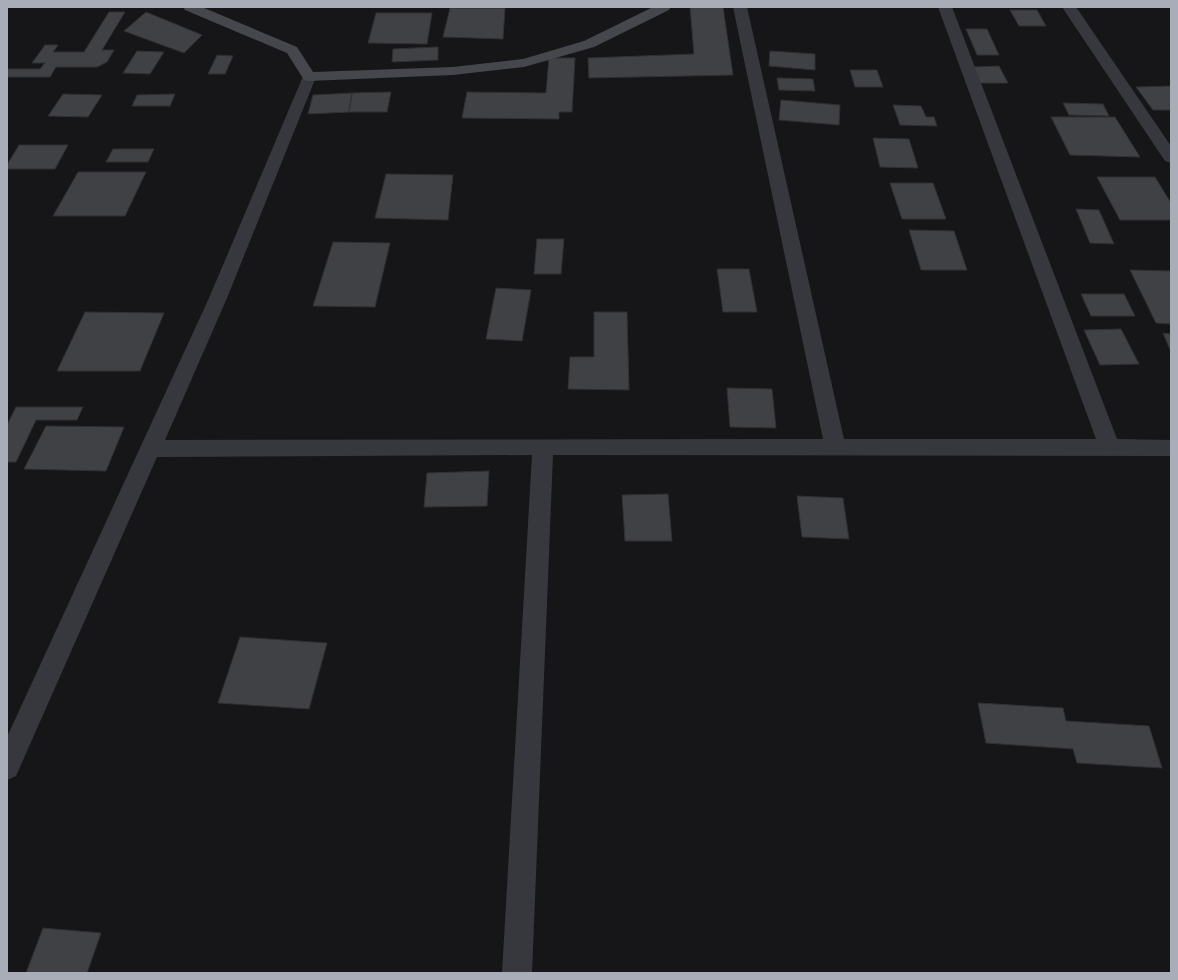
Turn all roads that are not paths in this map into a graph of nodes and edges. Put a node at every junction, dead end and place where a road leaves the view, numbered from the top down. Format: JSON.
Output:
{"nodes":[{"id":1,"x":190,"y":7,"type":"edge"},
{"id":2,"x":664,"y":7,"type":"edge"},
{"id":3,"x":740,"y":7,"type":"edge"},
{"id":4,"x":945,"y":7,"type":"edge"},
{"id":5,"x":1069,"y":7,"type":"edge"},
{"id":6,"x":309,"y":77,"type":"junction"},
{"id":7,"x":1171,"y":158,"type":"edge"},
{"id":8,"x":542,"y":447,"type":"junction"},
{"id":9,"x":835,"y":447,"type":"junction"},
{"id":10,"x":1110,"y":448,"type":"junction"},
{"id":11,"x":1171,"y":448,"type":"edge"},
{"id":12,"x":150,"y":449,"type":"junction"},
{"id":13,"x":7,"y":767,"type":"edge"},
{"id":14,"x":516,"y":973,"type":"edge"}],
"edges":[{"from":1,"to":6,"type":"street"},
{"from":2,"to":6,"type":"street"},
{"from":3,"to":9,"type":"street"},
{"from":4,"to":10,"type":"street"},
{"from":5,"to":7,"type":"street"},
{"from":6,"to":12,"type":"street"},
{"from":8,"to":9,"type":"street"},
{"from":8,"to":12,"type":"street"},
{"from":8,"to":14,"type":"street"},
{"from":9,"to":10,"type":"street"},
{"from":10,"to":11,"type":"street"},
{"from":12,"to":13,"type":"street"}]}
